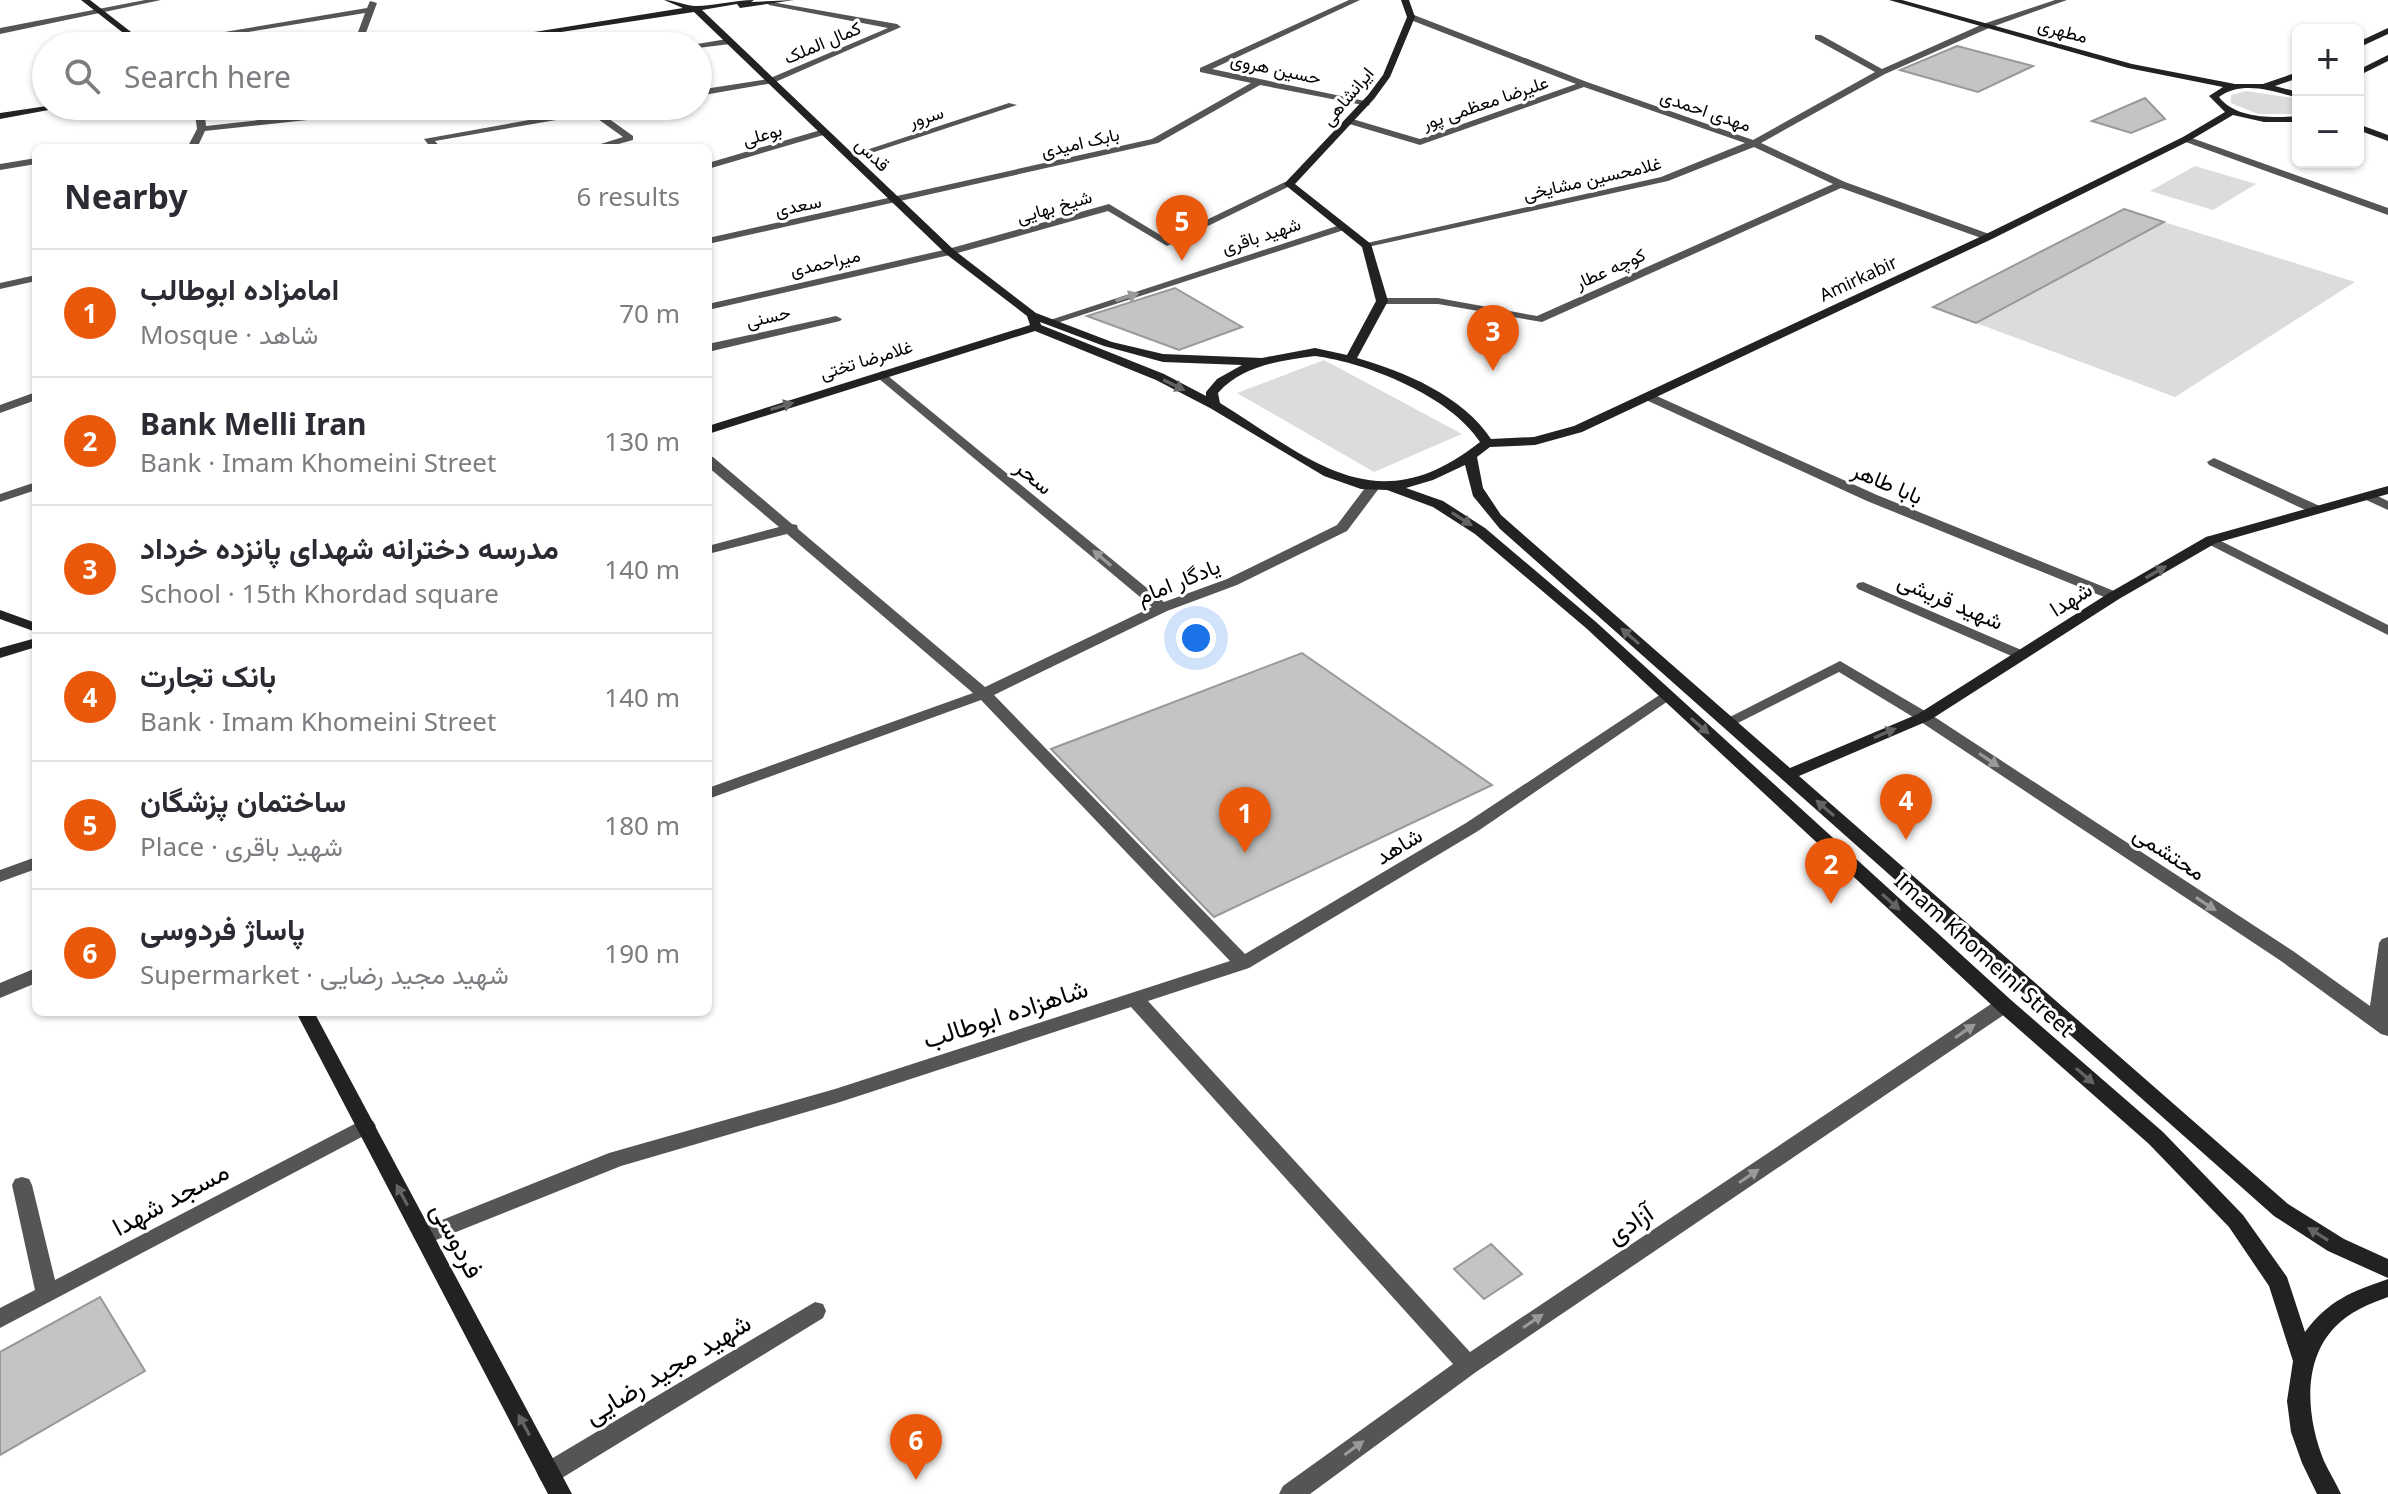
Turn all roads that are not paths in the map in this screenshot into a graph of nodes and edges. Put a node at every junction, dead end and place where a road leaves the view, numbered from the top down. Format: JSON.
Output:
{"nodes":[{"id":1,"x":85,"y":0,"type":"edge"},
{"id":2,"x":157,"y":0,"type":"edge"},
{"id":3,"x":374,"y":0,"type":"edge"},
{"id":4,"x":668,"y":0,"type":"edge"},
{"id":5,"x":750,"y":0,"type":"edge"},
{"id":6,"x":790,"y":0,"type":"edge"},
{"id":7,"x":1356,"y":0,"type":"edge"},
{"id":8,"x":1405,"y":0,"type":"edge"},
{"id":9,"x":1893,"y":0,"type":"edge"},
{"id":10,"x":2063,"y":0,"type":"edge"},
{"id":11,"x":769,"y":3,"type":"junction"},
{"id":12,"x":697,"y":5,"type":"edge"},
{"id":13,"x":722,"y":6,"type":"junction"},
{"id":14,"x":97,"y":9,"type":"junction"},
{"id":15,"x":370,"y":10,"type":"junction"},
{"id":16,"x":1411,"y":17,"type":"junction"},
{"id":17,"x":1986,"y":26,"type":"junction"},
{"id":18,"x":0,"y":31,"type":"edge"},
{"id":19,"x":2388,"y":31,"type":"edge"},
{"id":20,"x":127,"y":32,"type":"edge"},
{"id":21,"x":232,"y":32,"type":"edge"},
{"id":22,"x":362,"y":32,"type":"edge"},
{"id":23,"x":535,"y":32,"type":"edge"},
{"id":24,"x":1818,"y":37,"type":"dead end"},
{"id":25,"x":727,"y":42,"type":"junction"},
{"id":26,"x":2364,"y":42,"type":"edge"},
{"id":27,"x":712,"y":44,"type":"edge"},
{"id":28,"x":2388,"y":58,"type":"edge"},
{"id":29,"x":2131,"y":66,"type":"junction"},
{"id":30,"x":2364,"y":70,"type":"edge"},
{"id":31,"x":1882,"y":72,"type":"junction"},
{"id":32,"x":2292,"y":77,"type":"edge"},
{"id":33,"x":770,"y":81,"type":"junction"},
{"id":34,"x":1260,"y":81,"type":"junction"},
{"id":35,"x":1584,"y":84,"type":"junction"},
{"id":36,"x":2238,"y":87,"type":"junction"},
{"id":37,"x":2262,"y":87,"type":"junction"},
{"id":38,"x":712,"y":91,"type":"edge"},
{"id":39,"x":2292,"y":94,"type":"edge"},
{"id":40,"x":2216,"y":101,"type":"junction"},
{"id":41,"x":1365,"y":104,"type":"junction"},
{"id":42,"x":1012,"y":105,"type":"dead end"},
{"id":43,"x":32,"y":111,"type":"edge"},
{"id":44,"x":2233,"y":111,"type":"junction"},
{"id":45,"x":0,"y":116,"type":"edge"},
{"id":46,"x":201,"y":120,"type":"edge"},
{"id":47,"x":283,"y":120,"type":"edge"},
{"id":48,"x":540,"y":120,"type":"edge"},
{"id":49,"x":605,"y":120,"type":"edge"},
{"id":50,"x":2292,"y":120,"type":"edge"},
{"id":51,"x":1349,"y":121,"type":"junction"},
{"id":52,"x":202,"y":129,"type":"junction"},
{"id":53,"x":2364,"y":129,"type":"edge"},
{"id":54,"x":824,"y":132,"type":"junction"},
{"id":55,"x":2364,"y":135,"type":"edge"},
{"id":56,"x":2186,"y":139,"type":"junction"},
{"id":57,"x":2388,"y":139,"type":"edge"},
{"id":58,"x":1754,"y":143,"type":"junction"},
{"id":59,"x":194,"y":144,"type":"edge"},
{"id":60,"x":433,"y":144,"type":"edge"},
{"id":61,"x":608,"y":144,"type":"edge"},
{"id":62,"x":850,"y":157,"type":"junction"},
{"id":63,"x":32,"y":162,"type":"edge"},
{"id":64,"x":712,"y":165,"type":"edge"},
{"id":65,"x":0,"y":167,"type":"edge"},
{"id":66,"x":1289,"y":184,"type":"junction"},
{"id":67,"x":1841,"y":184,"type":"junction"},
{"id":68,"x":895,"y":200,"type":"junction"},
{"id":69,"x":2388,"y":212,"type":"edge"},
{"id":70,"x":1343,"y":227,"type":"junction"},
{"id":71,"x":1988,"y":237,"type":"junction"},
{"id":72,"x":712,"y":240,"type":"edge"},
{"id":73,"x":1367,"y":246,"type":"junction"},
{"id":74,"x":950,"y":252,"type":"junction"},
{"id":75,"x":32,"y":279,"type":"edge"},
{"id":76,"x":0,"y":286,"type":"edge"},
{"id":77,"x":1382,"y":301,"type":"junction"},
{"id":78,"x":712,"y":306,"type":"edge"},
{"id":79,"x":836,"y":319,"type":"dead end"},
{"id":80,"x":1034,"y":321,"type":"junction"},
{"id":81,"x":1053,"y":321,"type":"junction"},
{"id":82,"x":712,"y":347,"type":"edge"},
{"id":83,"x":1351,"y":358,"type":"junction"},
{"id":84,"x":1264,"y":362,"type":"junction"},
{"id":85,"x":882,"y":375,"type":"junction"},
{"id":86,"x":32,"y":397,"type":"edge"},
{"id":87,"x":1650,"y":397,"type":"junction"},
{"id":88,"x":1214,"y":405,"type":"junction"},
{"id":89,"x":0,"y":409,"type":"edge"},
{"id":90,"x":712,"y":429,"type":"edge"},
{"id":91,"x":1487,"y":443,"type":"junction"},
{"id":92,"x":1471,"y":457,"type":"junction"},
{"id":93,"x":2214,"y":462,"type":"dead end"},
{"id":94,"x":712,"y":463,"type":"edge"},
{"id":95,"x":32,"y":487,"type":"edge"},
{"id":96,"x":1382,"y":487,"type":"junction"},
{"id":97,"x":2388,"y":490,"type":"edge"},
{"id":98,"x":2369,"y":496,"type":"junction"},
{"id":99,"x":0,"y":498,"type":"edge"},
{"id":100,"x":2388,"y":506,"type":"edge"},
{"id":101,"x":2317,"y":510,"type":"junction"},
{"id":102,"x":792,"y":528,"type":"junction"},
{"id":103,"x":2211,"y":540,"type":"junction"},
{"id":104,"x":712,"y":549,"type":"edge"},
{"id":105,"x":1863,"y":586,"type":"dead end"},
{"id":106,"x":2114,"y":596,"type":"junction"},
{"id":107,"x":1162,"y":608,"type":"junction"},
{"id":108,"x":0,"y":614,"type":"edge"},
{"id":109,"x":32,"y":626,"type":"edge"},
{"id":110,"x":2388,"y":631,"type":"edge"},
{"id":111,"x":32,"y":643,"type":"edge"},
{"id":112,"x":0,"y":653,"type":"edge"},
{"id":113,"x":2021,"y":655,"type":"junction"},
{"id":114,"x":984,"y":694,"type":"junction"},
{"id":115,"x":1666,"y":697,"type":"junction"},
{"id":116,"x":1924,"y":717,"type":"junction"},
{"id":117,"x":1728,"y":722,"type":"junction"},
{"id":118,"x":1788,"y":775,"type":"junction"},
{"id":119,"x":712,"y":793,"type":"edge"},
{"id":120,"x":32,"y":864,"type":"edge"},
{"id":121,"x":0,"y":876,"type":"edge"},
{"id":122,"x":2388,"y":943,"type":"edge"},
{"id":123,"x":1243,"y":963,"type":"junction"},
{"id":124,"x":32,"y":977,"type":"edge"},
{"id":125,"x":0,"y":991,"type":"edge"},
{"id":126,"x":1137,"y":1001,"type":"junction"},
{"id":127,"x":2004,"y":1005,"type":"junction"},
{"id":128,"x":307,"y":1016,"type":"edge"},
{"id":129,"x":2382,"y":1024,"type":"edge"},
{"id":130,"x":366,"y":1126,"type":"junction"},
{"id":131,"x":22,"y":1185,"type":"dead end"},
{"id":132,"x":424,"y":1236,"type":"junction"},
{"id":133,"x":2388,"y":1269,"type":"edge"},
{"id":134,"x":2388,"y":1288,"type":"edge"},
{"id":135,"x":47,"y":1294,"type":"junction"},
{"id":136,"x":815,"y":1311,"type":"dead end"},
{"id":137,"x":0,"y":1319,"type":"edge"},
{"id":138,"x":2302,"y":1357,"type":"junction"},
{"id":139,"x":1468,"y":1365,"type":"junction"},
{"id":140,"x":549,"y":1473,"type":"junction"},
{"id":141,"x":560,"y":1494,"type":"edge"},
{"id":142,"x":1291,"y":1494,"type":"edge"},
{"id":143,"x":2329,"y":1494,"type":"edge"}],
"edges":[{"from":1,"to":14,"type":"main road"},
{"from":2,"to":14,"type":"street"},
{"from":3,"to":15,"type":"street"},
{"from":4,"to":12,"type":"main road"},
{"from":5,"to":13,"type":"main road"},
{"from":6,"to":11,"type":"main road"},
{"from":7,"to":34,"type":"street","name":"حسین هروی"},
{"from":8,"to":16,"type":"main road"},
{"from":9,"to":17,"type":"main road","name":"مطهری"},
{"from":10,"to":17,"type":"street","name":"غلامحسین مشایخی"},
{"from":11,"to":13,"type":"main road"},
{"from":11,"to":33,"type":"street","name":"کمال الملک"},
{"from":12,"to":13,"type":"main road"},
{"from":12,"to":23,"type":"main road"},
{"from":12,"to":25,"type":"main road","name":"قدس"},
{"from":14,"to":18,"type":"street"},
{"from":14,"to":20,"type":"main road"},
{"from":15,"to":21,"type":"street"},
{"from":15,"to":22,"type":"street"},
{"from":16,"to":35,"type":"street","name":"مهدی احمدی"},
{"from":16,"to":41,"type":"main road","name":"ایرانشاهی"},
{"from":17,"to":29,"type":"main road","name":"مطهری"},
{"from":17,"to":31,"type":"street","name":"غلامحسین مشایخی"},
{"from":19,"to":26,"type":"main road"},
{"from":24,"to":31,"type":"street"},
{"from":25,"to":27,"type":"street"},
{"from":25,"to":33,"type":"main road","name":"قدس"},
{"from":28,"to":30,"type":"main road"},
{"from":29,"to":36,"type":"main road","name":"مطهری"},
{"from":29,"to":40,"type":"main road","name":"مطهری"},
{"from":31,"to":58,"type":"street","name":"غلامحسین مشایخی"},
{"from":32,"to":37,"type":"main road"},
{"from":33,"to":38,"type":"street"},
{"from":33,"to":54,"type":"main road","name":"قدس"},
{"from":34,"to":41,"type":"street","name":"حسین هروی"},
{"from":34,"to":68,"type":"street","name":"بابک امیدی"},
{"from":35,"to":51,"type":"street","name":"علیرضا معظمی پور"},
{"from":35,"to":58,"type":"street","name":"مهدی احمدی"},
{"from":36,"to":37,"type":"main road","name":"مطهری"},
{"from":36,"to":40,"type":"main road"},
{"from":37,"to":39,"type":"main road"},
{"from":40,"to":44,"type":"main road","name":"مطهری"},
{"from":41,"to":51,"type":"main road","name":"ایرانشاهی"},
{"from":42,"to":62,"type":"street","name":"سرور"},
{"from":43,"to":45,"type":"main road"},
{"from":44,"to":50,"type":"main road","name":"مطهری"},
{"from":44,"to":56,"type":"main road","name":"Amirkabir"},
{"from":46,"to":52,"type":"street"},
{"from":47,"to":52,"type":"street"},
{"from":48,"to":60,"type":"street"},
{"from":49,"to":61,"type":"street"},
{"from":51,"to":66,"type":"main road","name":"ایرانشاهی"},
{"from":52,"to":59,"type":"street"},
{"from":53,"to":57,"type":"main road"},
{"from":54,"to":62,"type":"main road","name":"قدس"},
{"from":54,"to":64,"type":"street","name":"بوعلی"},
{"from":55,"to":57,"type":"main road"},
{"from":56,"to":69,"type":"street"},
{"from":56,"to":71,"type":"main road","name":"Amirkabir"},
{"from":58,"to":67,"type":"street","name":"مهدی احمدی"},
{"from":58,"to":73,"type":"street","name":"غلامحسین مشایخی"},
{"from":62,"to":68,"type":"main road","name":"قدس"},
{"from":63,"to":65,"type":"street"},
{"from":66,"to":70,"type":"main road"},
{"from":66,"to":74,"type":"street","name":"شیخ بهایی"},
{"from":67,"to":71,"type":"street","name":"مهدی احمدی"},
{"from":67,"to":77,"type":"street","name":"کوچه عطار"},
{"from":68,"to":72,"type":"street","name":"سعدی"},
{"from":68,"to":74,"type":"main road","name":"قدس"},
{"from":70,"to":73,"type":"main road"},
{"from":81,"to":70,"type":"street","name":"شهید باقری","one_way":true},
{"from":71,"to":87,"type":"main road","name":"Amirkabir"},
{"from":73,"to":77,"type":"main road"},
{"from":74,"to":78,"type":"street","name":"میراحمدی"},
{"from":74,"to":80,"type":"main road","name":"قدس"},
{"from":75,"to":76,"type":"street"},
{"from":77,"to":83,"type":"main road"},
{"from":79,"to":82,"type":"street","name":"حسنی"},
{"from":80,"to":81,"type":"main road","name":"قدس"},
{"from":80,"to":85,"type":"main road","name":"غلامرضا تختی"},
{"from":80,"to":88,"type":"main road","name":"قدس","one_way":true},
{"from":81,"to":84,"type":"main road","name":"قدس"},
{"from":83,"to":84,"type":"main road"},
{"from":83,"to":91,"type":"main road"},
{"from":84,"to":88,"type":"main road"},
{"from":90,"to":85,"type":"main road","name":"غلامرضا تختی","one_way":true},
{"from":107,"to":85,"type":"street","name":"سحر","one_way":true},
{"from":86,"to":89,"type":"street"},
{"from":87,"to":91,"type":"main road","name":"Amirkabir"},
{"from":87,"to":106,"type":"street","name":"بابا طاهر"},
{"from":88,"to":96,"type":"main road","name":"قدس"},
{"from":91,"to":92,"type":"main road"},
{"from":92,"to":96,"type":"main road"},
{"from":117,"to":92,"type":"main road","name":"Imam Khomeini Street","one_way":true},
{"from":93,"to":101,"type":"street"},
{"from":94,"to":102,"type":"street"},
{"from":95,"to":99,"type":"street"},
{"from":96,"to":107,"type":"street","name":"یادگار امام"},
{"from":96,"to":115,"type":"main road","name":"Imam Khomeini Street","one_way":true},
{"from":97,"to":98,"type":"main road","name":"شهدا"},
{"from":98,"to":100,"type":"street"},
{"from":98,"to":101,"type":"main road","name":"شهدا"},
{"from":101,"to":103,"type":"main road","name":"شهدا"},
{"from":102,"to":104,"type":"street"},
{"from":102,"to":114,"type":"street"},
{"from":106,"to":103,"type":"main road","name":"شهدا","one_way":true},
{"from":103,"to":110,"type":"street"},
{"from":105,"to":113,"type":"street","name":"شهید قریشی"},
{"from":106,"to":113,"type":"main road","name":"شهدا"},
{"from":107,"to":114,"type":"street","name":"یادگار امام"},
{"from":108,"to":109,"type":"main road"},
{"from":111,"to":112,"type":"main road"},
{"from":113,"to":116,"type":"main road","name":"شهدا"},
{"from":114,"to":119,"type":"street","name":"یادگار امام"},
{"from":114,"to":123,"type":"street"},
{"from":115,"to":123,"type":"street","name":"شاهد"},
{"from":115,"to":127,"type":"main road","name":"Imam Khomeini Street","one_way":true},
{"from":116,"to":117,"type":"street","name":"محتشمی"},
{"from":118,"to":116,"type":"main road","name":"شهدا","one_way":true},
{"from":116,"to":129,"type":"street","name":"محتشمی","one_way":true},
{"from":117,"to":118,"type":"main road","name":"Imam Khomeini Street"},
{"from":133,"to":118,"type":"main road","name":"Imam Khomeini Street","one_way":true},
{"from":120,"to":121,"type":"street"},
{"from":122,"to":129,"type":"street"},
{"from":123,"to":126,"type":"street","name":"شاهد"},
{"from":124,"to":125,"type":"street"},
{"from":126,"to":132,"type":"street","name":"شاهزاده ابوطالب"},
{"from":126,"to":139,"type":"street"},
{"from":127,"to":138,"type":"main road","name":"Imam Khomeini Street","one_way":true},
{"from":139,"to":127,"type":"street","name":"آزادی","one_way":true},
{"from":128,"to":130,"type":"main road","name":"فردوسی"},
{"from":132,"to":130,"type":"main road","name":"فردوسی","one_way":true},
{"from":130,"to":135,"type":"street","name":"مسجد شهدا"},
{"from":131,"to":135,"type":"street"},
{"from":140,"to":132,"type":"main road","name":"فردوسی","one_way":true},
{"from":134,"to":138,"type":"main road"},
{"from":135,"to":137,"type":"street","name":"مسجد شهدا"},
{"from":136,"to":140,"type":"street","name":"شهید مجید رضایی"},
{"from":138,"to":143,"type":"main road"},
{"from":142,"to":139,"type":"street","name":"آزادی","one_way":true},
{"from":140,"to":141,"type":"main road","name":"فردوسی"}]}
